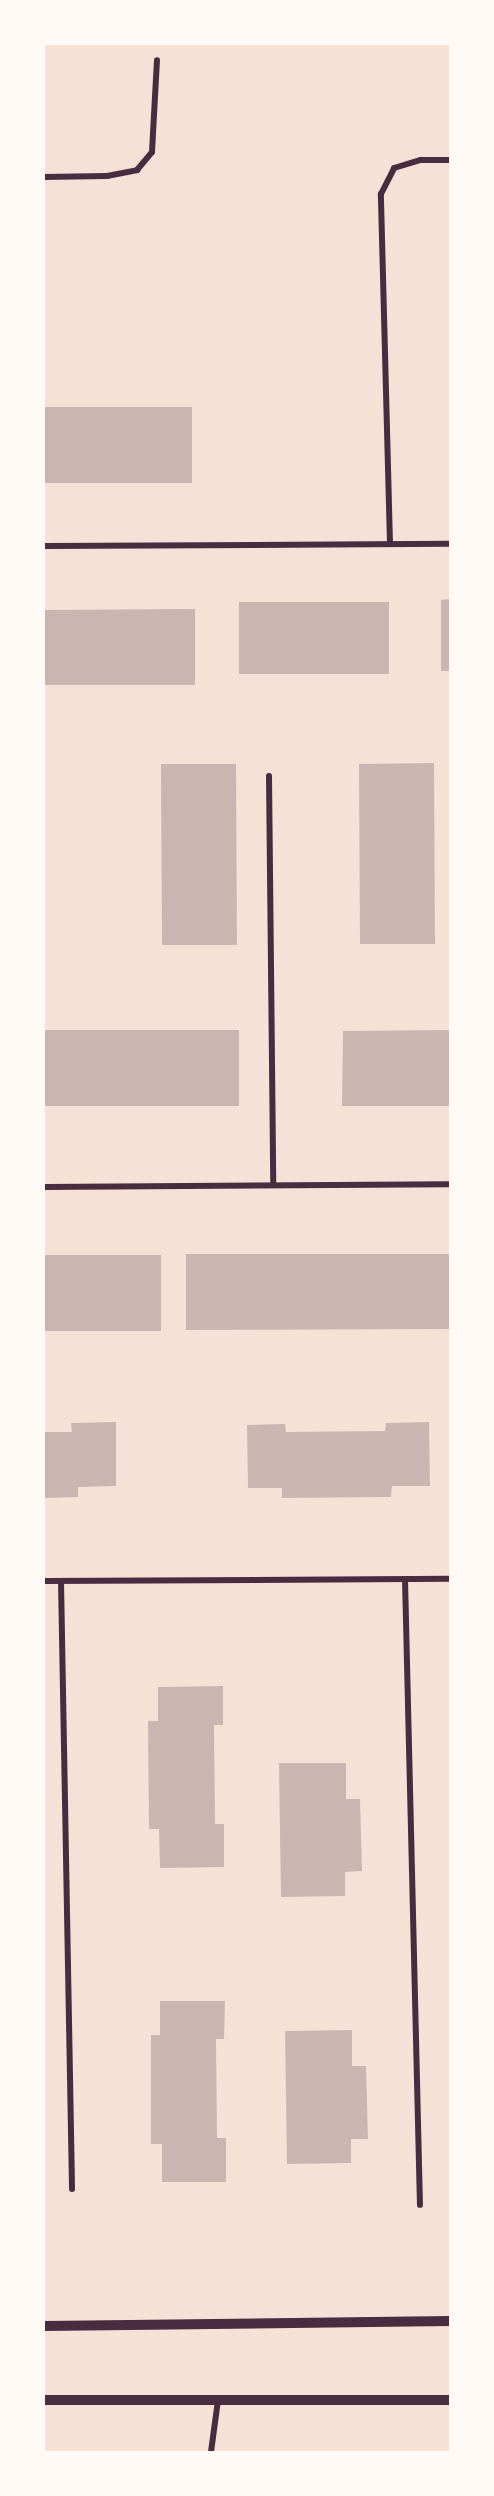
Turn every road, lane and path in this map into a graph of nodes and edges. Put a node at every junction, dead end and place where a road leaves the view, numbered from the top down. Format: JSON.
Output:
{"nodes":[{"id":1,"x":157,"y":60,"type":"dead end"},
{"id":2,"x":450,"y":160,"type":"edge"},
{"id":3,"x":44,"y":177,"type":"edge"},
{"id":4,"x":390,"y":544,"type":"junction"},
{"id":5,"x":450,"y":544,"type":"edge"},
{"id":6,"x":44,"y":546,"type":"edge"},
{"id":7,"x":269,"y":776,"type":"dead end"},
{"id":8,"x":273,"y":1184,"type":"junction"},
{"id":9,"x":450,"y":1184,"type":"edge"},
{"id":10,"x":44,"y":1187,"type":"edge"},
{"id":11,"x":405,"y":1579,"type":"junction"},
{"id":12,"x":450,"y":1579,"type":"edge"},
{"id":13,"x":44,"y":1581,"type":"edge"},
{"id":14,"x":62,"y":1581,"type":"junction"},
{"id":15,"x":72,"y":2189,"type":"dead end"},
{"id":16,"x":420,"y":2205,"type":"dead end"},
{"id":17,"x":450,"y":2321,"type":"edge"},
{"id":18,"x":44,"y":2326,"type":"edge"},
{"id":19,"x":44,"y":2400,"type":"edge"},
{"id":20,"x":218,"y":2400,"type":"junction"},
{"id":21,"x":450,"y":2400,"type":"edge"},
{"id":22,"x":211,"y":2452,"type":"edge"}],
"edges":[{"from":1,"to":3,"type":"street"},
{"from":2,"to":4,"type":"street"},
{"from":4,"to":5,"type":"street"},
{"from":4,"to":6,"type":"street"},
{"from":7,"to":8,"type":"street"},
{"from":8,"to":9,"type":"street"},
{"from":8,"to":10,"type":"street"},
{"from":11,"to":12,"type":"street"},
{"from":11,"to":14,"type":"street"},
{"from":11,"to":16,"type":"street"},
{"from":13,"to":14,"type":"street"},
{"from":14,"to":15,"type":"street"},
{"from":17,"to":18,"type":"street"},
{"from":19,"to":20,"type":"street"},
{"from":20,"to":21,"type":"street"},
{"from":20,"to":22,"type":"street"}]}
